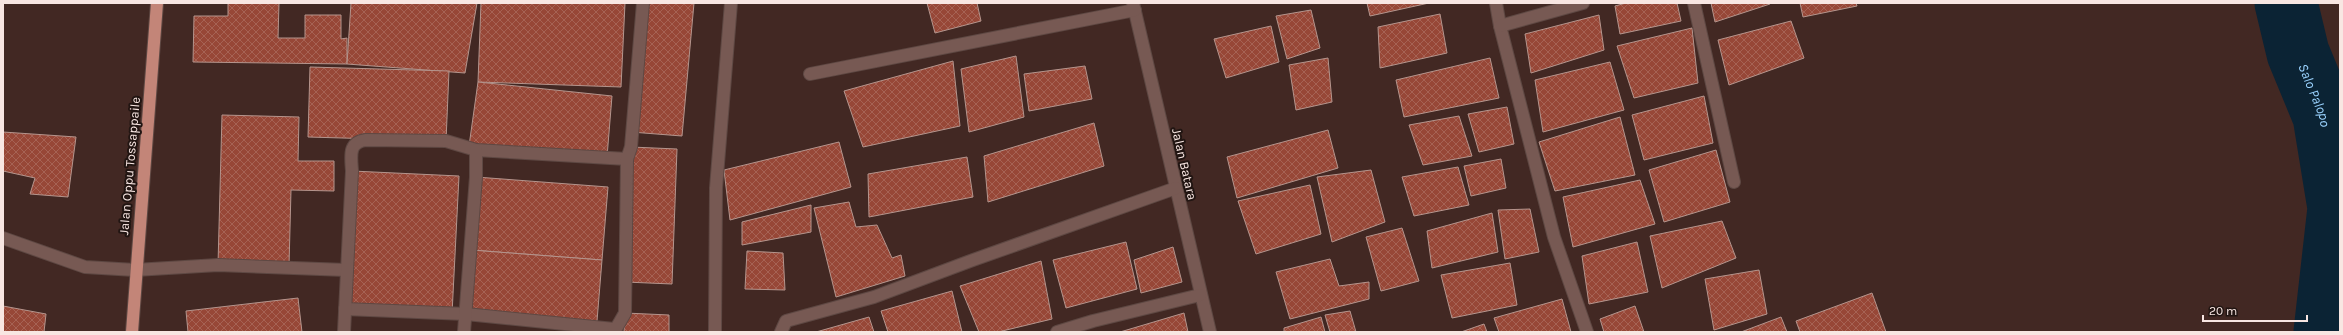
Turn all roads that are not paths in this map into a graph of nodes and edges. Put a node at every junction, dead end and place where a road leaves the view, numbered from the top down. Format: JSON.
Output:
{"nodes":[{"id":1,"x":157,"y":3,"type":"edge"},
{"id":2,"x":643,"y":3,"type":"edge"},
{"id":3,"x":731,"y":3,"type":"edge"},
{"id":4,"x":1496,"y":3,"type":"edge"},
{"id":5,"x":1583,"y":3,"type":"edge"},
{"id":6,"x":1694,"y":3,"type":"edge"},
{"id":7,"x":1134,"y":6,"type":"edge"},
{"id":8,"x":1500,"y":26,"type":"junction"},
{"id":9,"x":810,"y":74,"type":"dead end"},
{"id":10,"x":476,"y":150,"type":"junction"},
{"id":11,"x":628,"y":159,"type":"junction"},
{"id":12,"x":1734,"y":182,"type":"dead end"},
{"id":13,"x":1176,"y":188,"type":"junction"},
{"id":14,"x":3,"y":238,"type":"edge"},
{"id":15,"x":135,"y":270,"type":"junction"},
{"id":16,"x":346,"y":270,"type":"junction"},
{"id":17,"x":1200,"y":295,"type":"junction"},
{"id":18,"x":345,"y":309,"type":"junction"},
{"id":19,"x":466,"y":314,"type":"junction"},
{"id":20,"x":614,"y":331,"type":"edge"},
{"id":21,"x":132,"y":332,"type":"edge"},
{"id":22,"x":344,"y":332,"type":"edge"},
{"id":23,"x":464,"y":332,"type":"edge"},
{"id":24,"x":715,"y":332,"type":"edge"},
{"id":25,"x":781,"y":332,"type":"edge"},
{"id":26,"x":1056,"y":332,"type":"edge"},
{"id":27,"x":1210,"y":332,"type":"edge"},
{"id":28,"x":1587,"y":332,"type":"edge"}],
"edges":[{"from":1,"to":15,"type":"main road","name":"Jalan Oppu Tossappaile"},
{"from":2,"to":11,"type":"street"},
{"from":3,"to":24,"type":"street"},
{"from":4,"to":8,"type":"street"},
{"from":5,"to":8,"type":"street"},
{"from":6,"to":12,"type":"street"},
{"from":7,"to":9,"type":"street"},
{"from":7,"to":13,"type":"street","name":"Jalan Batara"},
{"from":8,"to":28,"type":"street"},
{"from":10,"to":11,"type":"street"},
{"from":10,"to":16,"type":"street"},
{"from":10,"to":19,"type":"street"},
{"from":11,"to":20,"type":"street"},
{"from":13,"to":17,"type":"street","name":"Jalan Batara"},
{"from":13,"to":25,"type":"street"},
{"from":14,"to":15,"type":"street"},
{"from":15,"to":16,"type":"street"},
{"from":15,"to":21,"type":"main road","name":"Jalan Oppu Tossappaile"},
{"from":16,"to":18,"type":"street"},
{"from":17,"to":26,"type":"street"},
{"from":17,"to":27,"type":"street","name":"Jalan Batara"},
{"from":18,"to":19,"type":"street"},
{"from":18,"to":22,"type":"street"},
{"from":19,"to":20,"type":"street"},
{"from":19,"to":23,"type":"street"}]}
